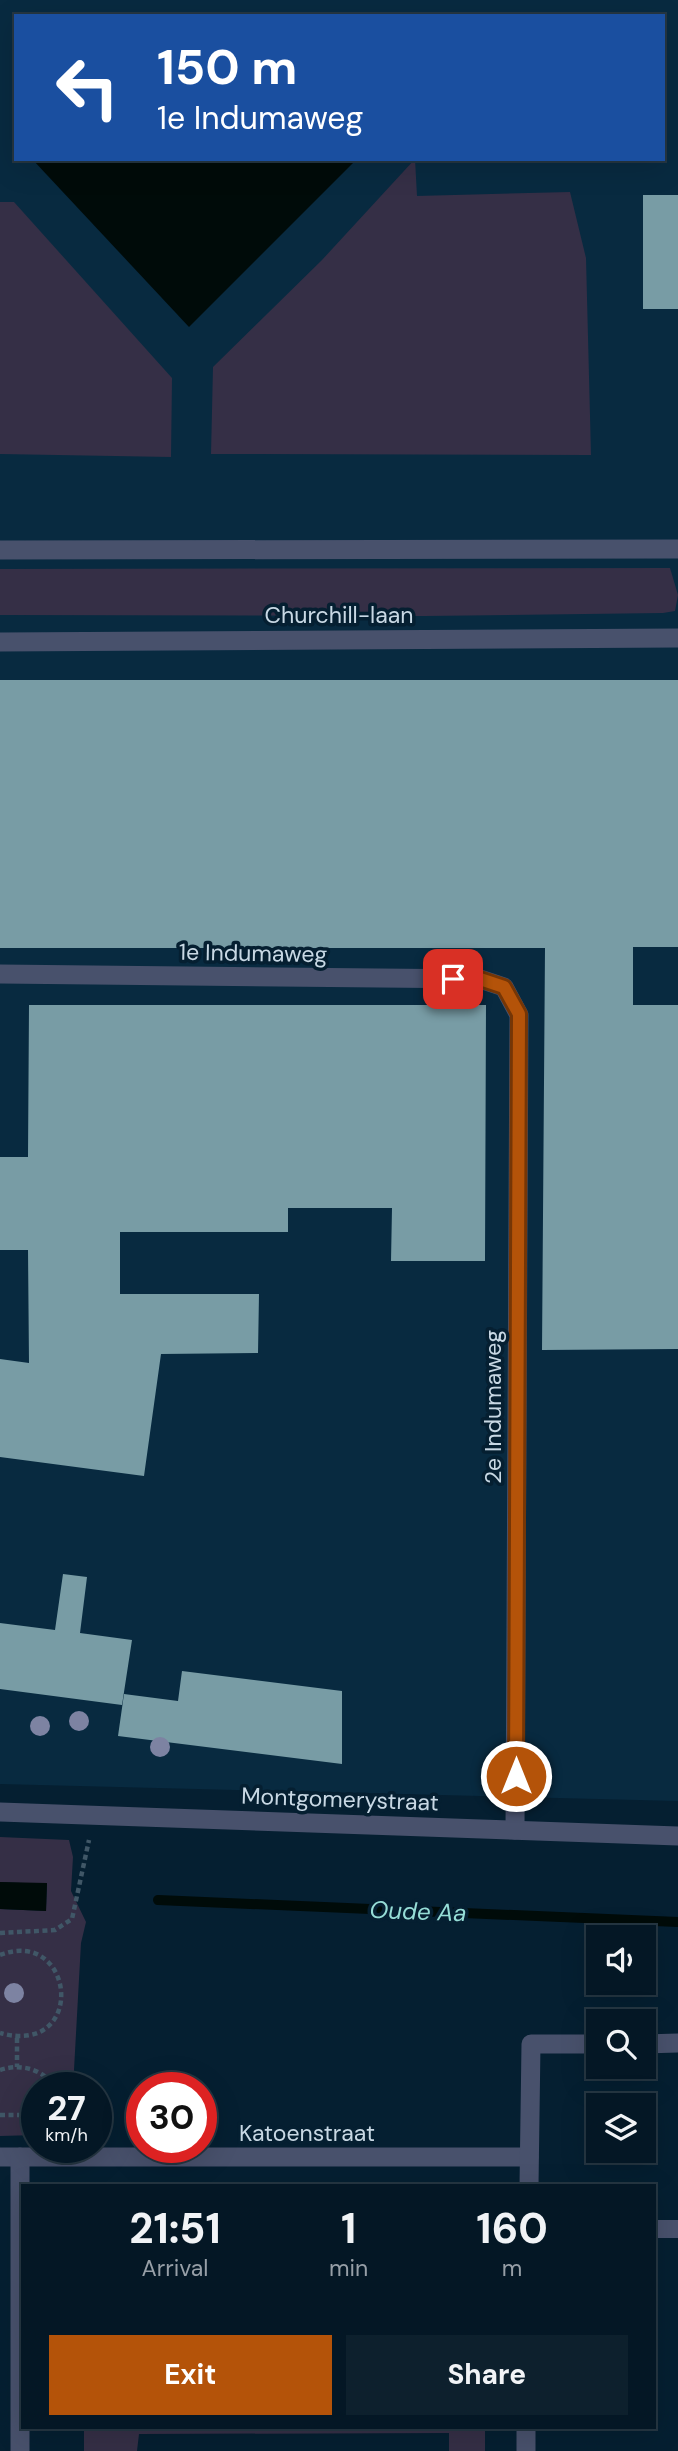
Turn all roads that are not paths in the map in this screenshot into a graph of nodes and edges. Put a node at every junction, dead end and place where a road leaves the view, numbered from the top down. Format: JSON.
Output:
{"nodes":[{"id":1,"x":678,"y":550,"type":"edge"},
{"id":2,"x":0,"y":551,"type":"edge"},
{"id":3,"x":678,"y":638,"type":"edge"},
{"id":4,"x":0,"y":642,"type":"edge"},
{"id":5,"x":0,"y":974,"type":"edge"},
{"id":6,"x":504,"y":987,"type":"joint"},
{"id":7,"x":0,"y":1812,"type":"edge"},
{"id":8,"x":515,"y":1830,"type":"junction"},
{"id":9,"x":678,"y":1836,"type":"edge"},
{"id":10,"x":656,"y":2043,"type":"edge"},
{"id":11,"x":678,"y":2043,"type":"edge"},
{"id":12,"x":586,"y":2044,"type":"edge"},
{"id":13,"x":10,"y":2157,"type":"edge"},
{"id":14,"x":529,"y":2157,"type":"junction"},
{"id":15,"x":529,"y":2184,"type":"edge"},
{"id":16,"x":656,"y":2229,"type":"edge"},
{"id":17,"x":678,"y":2229,"type":"edge"},
{"id":18,"x":10,"y":2400,"type":"edge"},
{"id":19,"x":526,"y":2429,"type":"edge"},
{"id":20,"x":20,"y":2451,"type":"edge"},
{"id":21,"x":526,"y":2451,"type":"edge"}],
"edges":[{"from":1,"to":2,"type":"street"},
{"from":3,"to":4,"type":"street","name":"Churchill-laan"},
{"from":5,"to":6,"type":"street","name":"1e Indumaweg"},
{"from":6,"to":8,"type":"street","name":"2e Indumaweg"},
{"from":7,"to":8,"type":"street","name":"Montgomerystraat"},
{"from":8,"to":9,"type":"street","name":"Montgomerystraat"},
{"from":10,"to":11,"type":"street"},
{"from":12,"to":14,"type":"street"},
{"from":13,"to":14,"type":"street","name":"Katoenstraat"},
{"from":13,"to":18,"type":"street"},
{"from":14,"to":15,"type":"street"},
{"from":16,"to":17,"type":"lane"},
{"from":18,"to":20,"type":"street"},
{"from":19,"to":21,"type":"street"}]}
